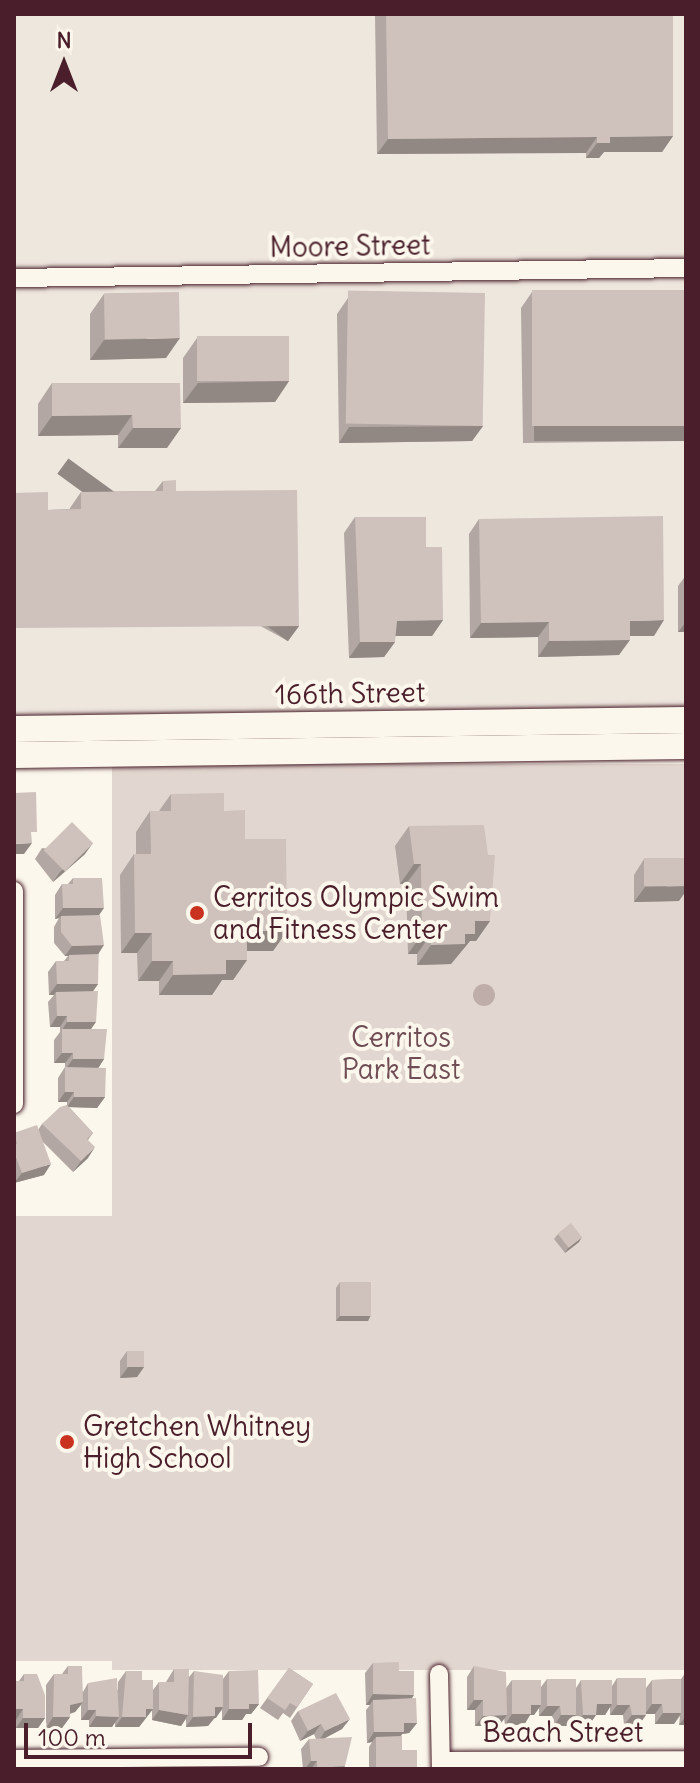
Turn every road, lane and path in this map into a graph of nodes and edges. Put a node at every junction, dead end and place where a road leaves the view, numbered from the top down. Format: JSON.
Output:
{"nodes":[{"id":1,"x":686,"y":268,"type":"edge"},
{"id":2,"x":14,"y":278,"type":"edge"},
{"id":3,"x":686,"y":720,"type":"edge"},
{"id":4,"x":14,"y":729,"type":"edge"},
{"id":5,"x":686,"y":746,"type":"edge"},
{"id":6,"x":14,"y":755,"type":"edge"},
{"id":7,"x":15,"y":891,"type":"edge"},
{"id":8,"x":15,"y":1104,"type":"edge"},
{"id":9,"x":439,"y":1674,"type":"dead end"},
{"id":10,"x":259,"y":1757,"type":"dead end"},
{"id":11,"x":14,"y":1759,"type":"edge"},
{"id":12,"x":686,"y":1760,"type":"edge"},
{"id":13,"x":441,"y":1765,"type":"edge"}],
"edges":[{"from":1,"to":2,"type":"street","name":"Moore Street"},
{"from":3,"to":4,"type":"street","name":"166th Street"},
{"from":5,"to":6,"type":"street","name":"166th Street"},
{"from":7,"to":8,"type":"street"},
{"from":9,"to":13,"type":"street"},
{"from":10,"to":11,"type":"street"},
{"from":12,"to":13,"type":"street","name":"Beach Street"}]}
